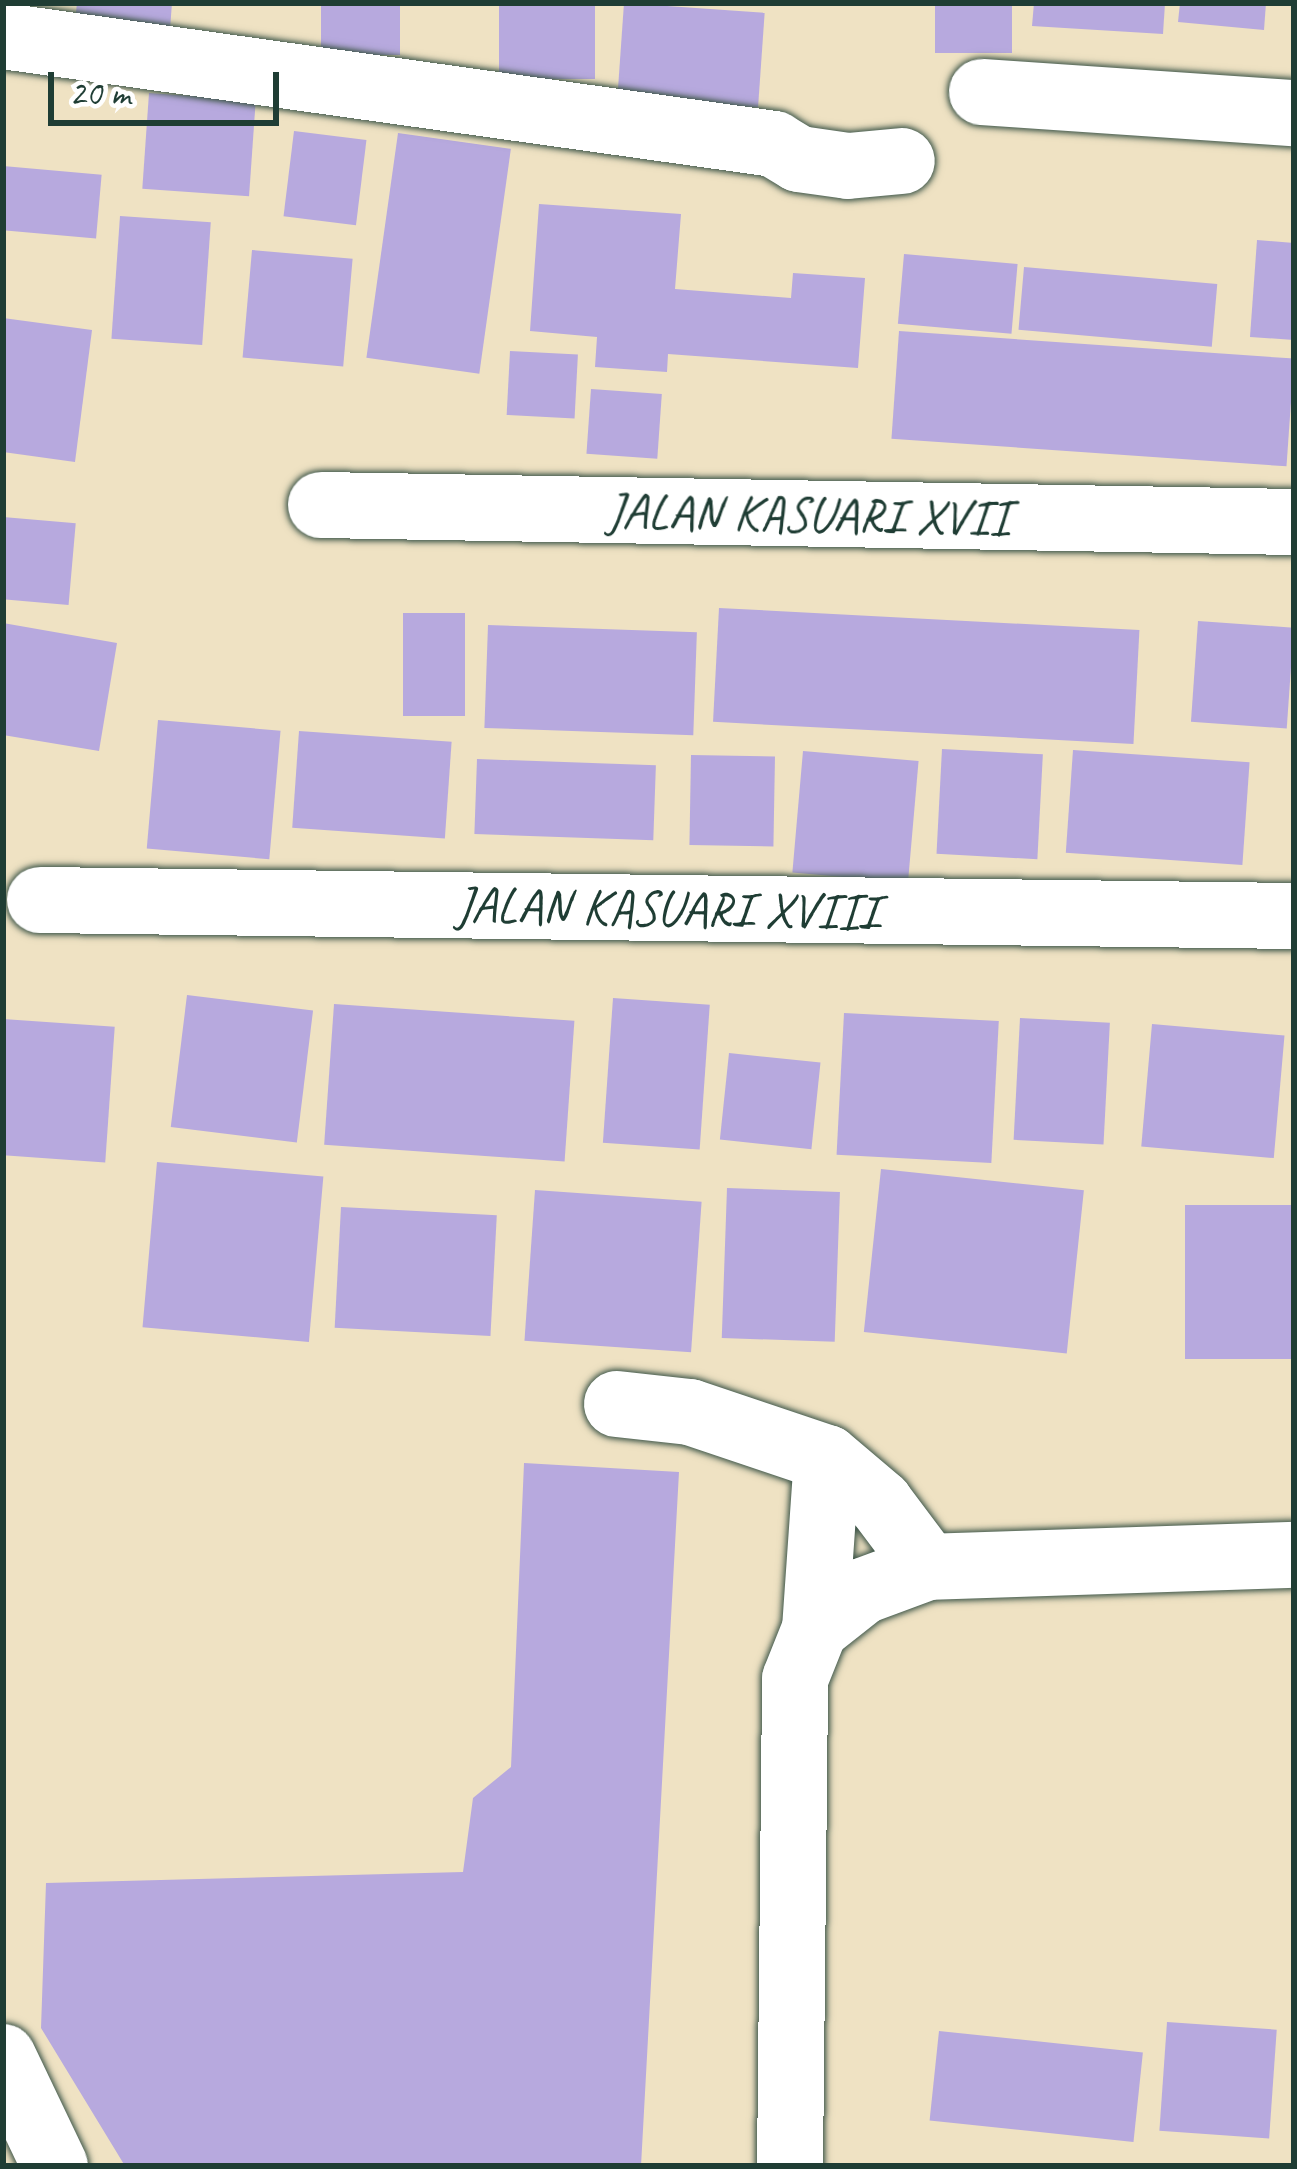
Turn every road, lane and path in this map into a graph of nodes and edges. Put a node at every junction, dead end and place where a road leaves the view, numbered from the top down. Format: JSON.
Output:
{"nodes":[{"id":1,"x":3,"y":36,"type":"edge"},
{"id":2,"x":982,"y":92,"type":"dead end"},
{"id":3,"x":1294,"y":113,"type":"edge"},
{"id":4,"x":902,"y":161,"type":"dead end"},
{"id":5,"x":321,"y":505,"type":"dead end"},
{"id":6,"x":1294,"y":522,"type":"edge"},
{"id":7,"x":40,"y":900,"type":"dead end"},
{"id":8,"x":1294,"y":916,"type":"edge"},
{"id":9,"x":617,"y":1404,"type":"dead end"},
{"id":10,"x":827,"y":1458,"type":"junction"},
{"id":11,"x":1294,"y":1555,"type":"edge"},
{"id":12,"x":928,"y":1567,"type":"junction"},
{"id":13,"x":815,"y":1629,"type":"junction"},
{"id":14,"x":3,"y":2056,"type":"edge"},
{"id":15,"x":55,"y":2166,"type":"edge"},
{"id":16,"x":790,"y":2166,"type":"edge"}],
"edges":[{"from":1,"to":4,"type":"street"},
{"from":2,"to":3,"type":"street"},
{"from":5,"to":6,"type":"street","name":"JALAN KASUARI XVII"},
{"from":7,"to":8,"type":"street","name":"JALAN KASUARI XVIII"},
{"from":9,"to":10,"type":"street"},
{"from":10,"to":12,"type":"street"},
{"from":10,"to":13,"type":"street"},
{"from":11,"to":12,"type":"street"},
{"from":12,"to":13,"type":"street"},
{"from":13,"to":16,"type":"street"},
{"from":14,"to":15,"type":"street"}]}
